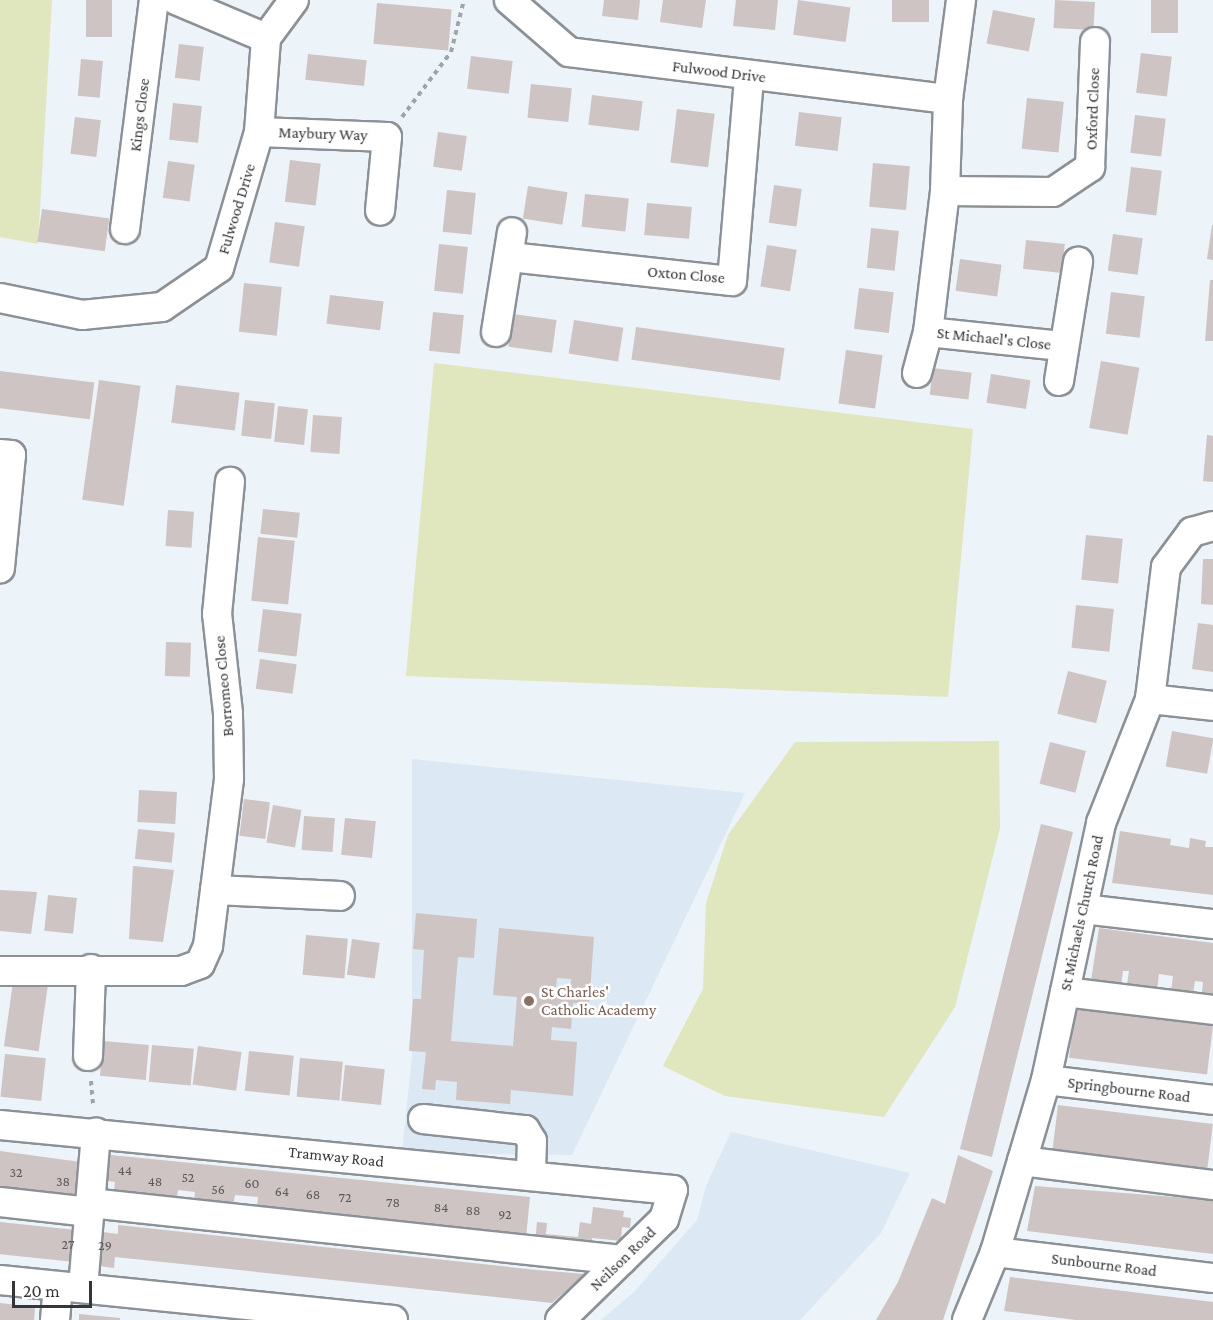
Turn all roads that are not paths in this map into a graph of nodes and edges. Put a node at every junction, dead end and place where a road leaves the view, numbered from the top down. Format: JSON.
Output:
{"nodes":[{"id":1,"x":154,"y":0,"type":"edge"},
{"id":2,"x":177,"y":0,"type":"edge"},
{"id":3,"x":294,"y":0,"type":"edge"},
{"id":4,"x":509,"y":0,"type":"edge"},
{"id":5,"x":961,"y":0,"type":"edge"},
{"id":6,"x":266,"y":38,"type":"junction"},
{"id":7,"x":1095,"y":42,"type":"dead end"},
{"id":8,"x":749,"y":77,"type":"junction"},
{"id":9,"x":948,"y":99,"type":"junction"},
{"id":10,"x":259,"y":132,"type":"junction"},
{"id":11,"x":945,"y":191,"type":"junction"},
{"id":12,"x":380,"y":211,"type":"dead end"},
{"id":13,"x":125,"y":229,"type":"dead end"},
{"id":14,"x":1078,"y":262,"type":"dead end"},
{"id":15,"x":0,"y":298,"type":"edge"},
{"id":16,"x":928,"y":332,"type":"junction"},
{"id":17,"x":496,"y":333,"type":"dead end"},
{"id":18,"x":1061,"y":346,"type":"junction"},
{"id":19,"x":917,"y":373,"type":"dead end"},
{"id":20,"x":1059,"y":381,"type":"dead end"},
{"id":21,"x":0,"y":454,"type":"edge"},
{"id":22,"x":230,"y":482,"type":"dead end"},
{"id":23,"x":1213,"y":526,"type":"edge"},
{"id":24,"x":0,"y":568,"type":"edge"},
{"id":25,"x":1150,"y":699,"type":"junction"},
{"id":26,"x":1213,"y":706,"type":"edge"},
{"id":27,"x":215,"y":890,"type":"junction"},
{"id":28,"x":340,"y":896,"type":"dead end"},
{"id":29,"x":1083,"y":909,"type":"junction"},
{"id":30,"x":1213,"y":924,"type":"edge"},
{"id":31,"x":91,"y":969,"type":"junction"},
{"id":32,"x":0,"y":970,"type":"edge"},
{"id":33,"x":1065,"y":992,"type":"junction"},
{"id":34,"x":1213,"y":1010,"type":"edge"},
{"id":35,"x":88,"y":1056,"type":"road end"},
{"id":36,"x":1046,"y":1080,"type":"junction"},
{"id":37,"x":1213,"y":1100,"type":"edge"},
{"id":38,"x":423,"y":1119,"type":"dead end"},
{"id":39,"x":0,"y":1125,"type":"edge"},
{"id":40,"x":96,"y":1133,"type":"junction"},
{"id":41,"x":1022,"y":1161,"type":"junction"},
{"id":42,"x":531,"y":1176,"type":"junction"},
{"id":43,"x":1213,"y":1185,"type":"edge"},
{"id":44,"x":673,"y":1190,"type":"joint"},
{"id":45,"x":0,"y":1202,"type":"edge"},
{"id":46,"x":90,"y":1207,"type":"junction"},
{"id":47,"x":995,"y":1252,"type":"junction"},
{"id":48,"x":622,"y":1260,"type":"junction"},
{"id":49,"x":1213,"y":1278,"type":"edge"},
{"id":50,"x":0,"y":1280,"type":"edge"},
{"id":51,"x":71,"y":1287,"type":"junction"},
{"id":52,"x":55,"y":1320,"type":"edge"},
{"id":53,"x":393,"y":1320,"type":"edge"},
{"id":54,"x":560,"y":1320,"type":"edge"},
{"id":55,"x":967,"y":1320,"type":"edge"}],
"edges":[{"from":1,"to":13,"type":"street","name":"Kings Close"},
{"from":2,"to":6,"type":"street"},
{"from":3,"to":6,"type":"street"},
{"from":4,"to":8,"type":"street","name":"Fulwood Drive"},
{"from":5,"to":9,"type":"street"},
{"from":6,"to":10,"type":"street","name":"Fulwood Drive"},
{"from":7,"to":11,"type":"street","name":"Oxford Close"},
{"from":8,"to":9,"type":"street","name":"Fulwood Drive"},
{"from":8,"to":17,"type":"street","name":"Oxton Close"},
{"from":9,"to":11,"type":"street"},
{"from":10,"to":12,"type":"street","name":"Maybury Way"},
{"from":10,"to":15,"type":"street","name":"Fulwood Drive"},
{"from":11,"to":16,"type":"street"},
{"from":14,"to":18,"type":"street","name":"St Michael's Close"},
{"from":16,"to":18,"type":"street","name":"St Michael's Close"},
{"from":16,"to":19,"type":"street"},
{"from":18,"to":20,"type":"street","name":"St Michael's Close"},
{"from":21,"to":24,"type":"street"},
{"from":22,"to":27,"type":"street","name":"Borromeo Close"},
{"from":23,"to":25,"type":"street","name":"St Michaels Church Road"},
{"from":25,"to":26,"type":"street"},
{"from":25,"to":29,"type":"street","name":"St Michaels Church Road"},
{"from":27,"to":28,"type":"street"},
{"from":27,"to":31,"type":"street","name":"Borromeo Close"},
{"from":29,"to":30,"type":"street"},
{"from":29,"to":33,"type":"street","name":"St Michaels Church Road"},
{"from":31,"to":32,"type":"street","name":"Borromeo Close"},
{"from":31,"to":35,"type":"street"},
{"from":33,"to":34,"type":"street"},
{"from":33,"to":36,"type":"street","name":"St Michaels Church Road"},
{"from":36,"to":37,"type":"street","name":"Springbourne Road"},
{"from":36,"to":41,"type":"street","name":"St Michaels Church Road"},
{"from":38,"to":42,"type":"street"},
{"from":39,"to":40,"type":"street","name":"Tramway Road"},
{"from":40,"to":42,"type":"street","name":"Tramway Road"},
{"from":40,"to":46,"type":"street"},
{"from":41,"to":43,"type":"street"},
{"from":41,"to":47,"type":"street","name":"St Michaels Church Road"},
{"from":42,"to":44,"type":"street","name":"Tramway Road"},
{"from":44,"to":48,"type":"street","name":"Neilson Road"},
{"from":45,"to":46,"type":"street"},
{"from":46,"to":48,"type":"street"},
{"from":46,"to":51,"type":"street"},
{"from":47,"to":49,"type":"street","name":"Sunbourne Road"},
{"from":47,"to":55,"type":"street","name":"St Michaels Church Road"},
{"from":48,"to":54,"type":"street","name":"Neilson Road"},
{"from":50,"to":51,"type":"street"},
{"from":51,"to":52,"type":"street"},
{"from":51,"to":53,"type":"street"}]}
